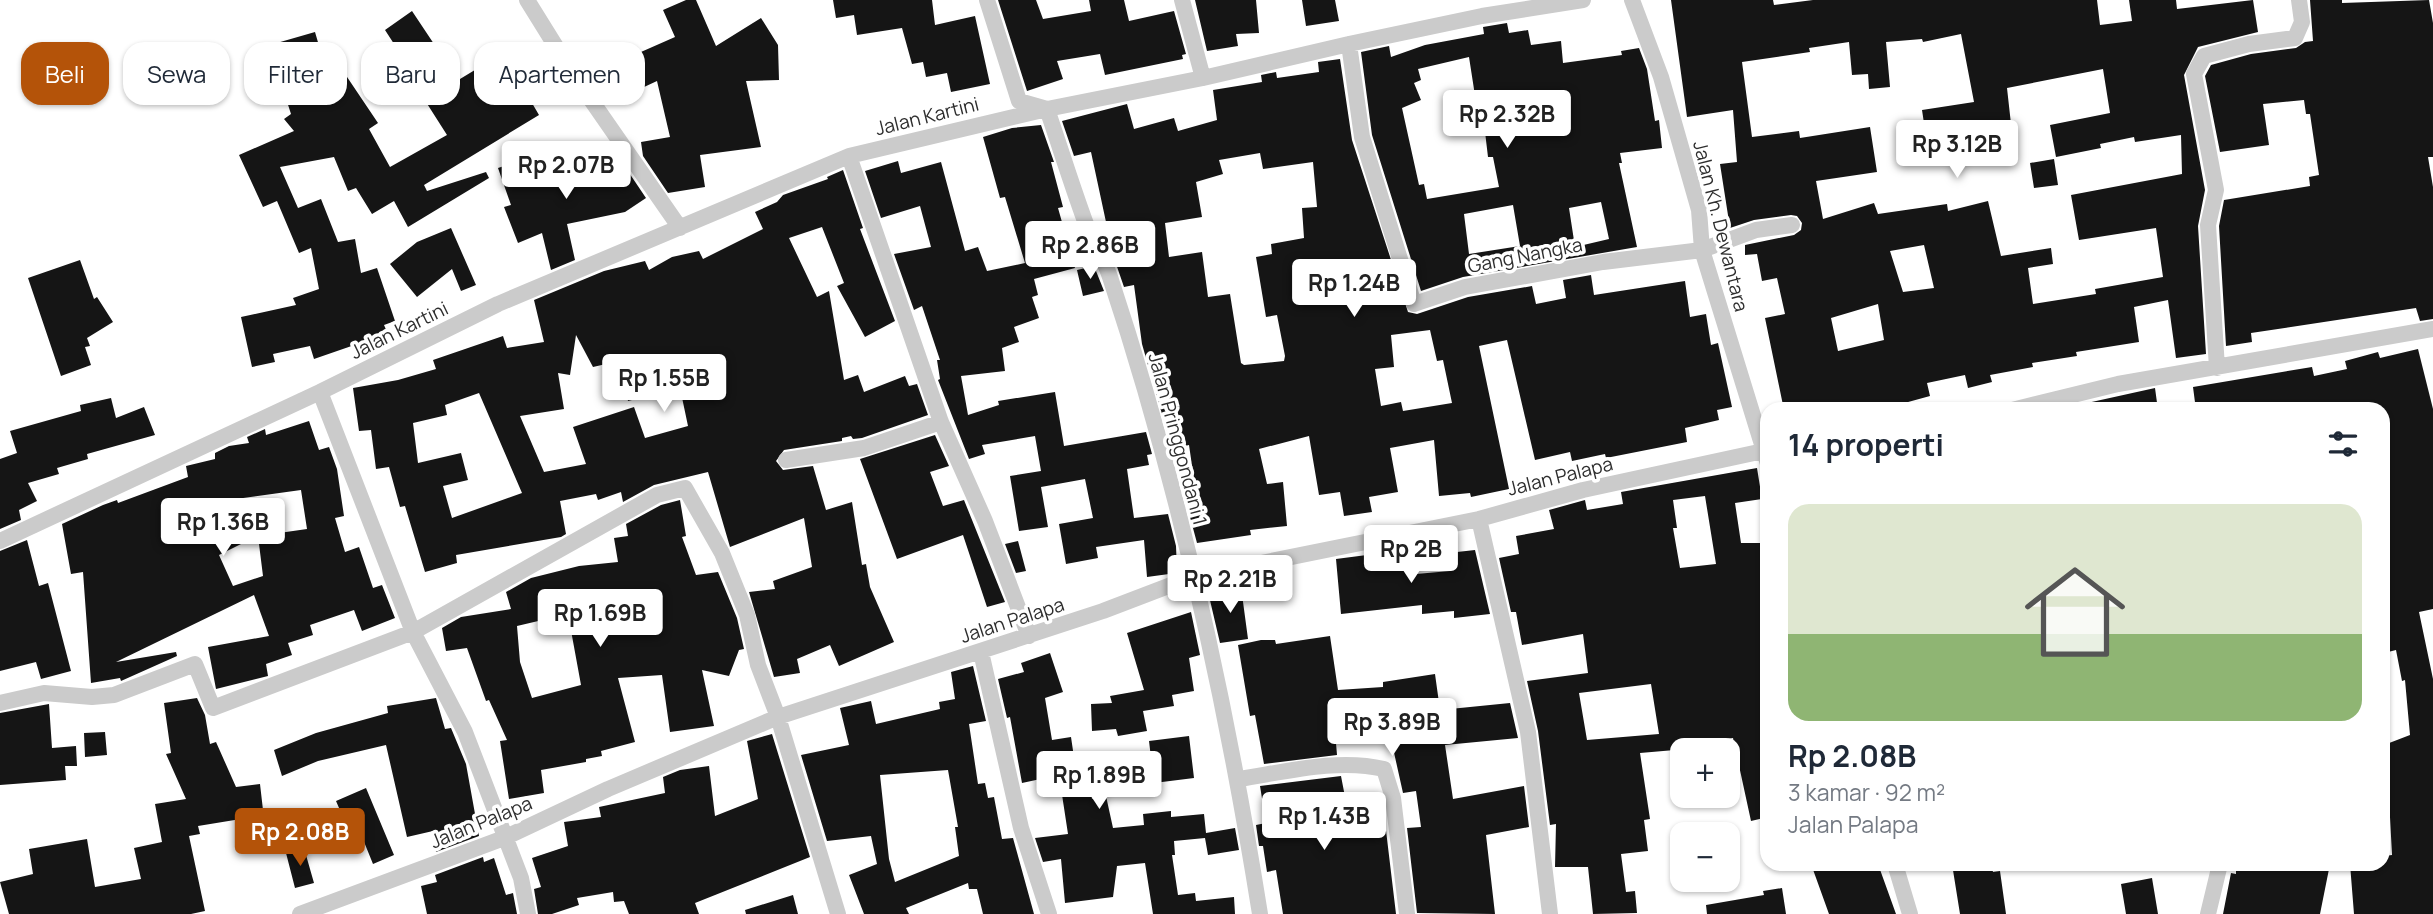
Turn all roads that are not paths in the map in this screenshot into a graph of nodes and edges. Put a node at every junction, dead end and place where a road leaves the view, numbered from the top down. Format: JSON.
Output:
{"nodes":[{"id":1,"x":527,"y":0,"type":"edge"},
{"id":2,"x":987,"y":0,"type":"edge"},
{"id":3,"x":1182,"y":0,"type":"edge"},
{"id":4,"x":1583,"y":0,"type":"edge"},
{"id":5,"x":1632,"y":0,"type":"edge"},
{"id":6,"x":2299,"y":0,"type":"edge"},
{"id":7,"x":1349,"y":44,"type":"junction"},
{"id":8,"x":1203,"y":78,"type":"junction"},
{"id":9,"x":1047,"y":109,"type":"junction"},
{"id":10,"x":849,"y":156,"type":"junction"},
{"id":11,"x":1792,"y":225,"type":"dead end"},
{"id":12,"x":680,"y":228,"type":"junction"},
{"id":13,"x":1702,"y":250,"type":"junction"},
{"id":14,"x":2433,"y":329,"type":"edge"},
{"id":15,"x":2217,"y":368,"type":"junction"},
{"id":16,"x":320,"y":392,"type":"junction"},
{"id":17,"x":2064,"y":402,"type":"edge"},
{"id":18,"x":941,"y":422,"type":"junction"},
{"id":19,"x":1760,"y":436,"type":"edge"},
{"id":20,"x":1760,"y":456,"type":"edge"},
{"id":21,"x":786,"y":460,"type":"dead end"},
{"id":22,"x":1479,"y":519,"type":"junction"},
{"id":23,"x":0,"y":541,"type":"edge"},
{"id":24,"x":1192,"y":578,"type":"junction"},
{"id":25,"x":413,"y":632,"type":"junction"},
{"id":26,"x":1029,"y":636,"type":"junction"},
{"id":27,"x":981,"y":652,"type":"junction"},
{"id":28,"x":0,"y":703,"type":"edge"},
{"id":29,"x":778,"y":717,"type":"junction"},
{"id":30,"x":1239,"y":779,"type":"junction"},
{"id":31,"x":505,"y":838,"type":"junction"},
{"id":32,"x":1897,"y":871,"type":"edge"},
{"id":33,"x":2218,"y":871,"type":"edge"},
{"id":34,"x":300,"y":914,"type":"edge"},
{"id":35,"x":528,"y":914,"type":"edge"},
{"id":36,"x":838,"y":914,"type":"edge"},
{"id":37,"x":1049,"y":914,"type":"edge"},
{"id":38,"x":1261,"y":914,"type":"edge"},
{"id":39,"x":1407,"y":914,"type":"edge"},
{"id":40,"x":1550,"y":914,"type":"edge"},
{"id":41,"x":1910,"y":914,"type":"edge"},
{"id":42,"x":2208,"y":914,"type":"edge"}],
"edges":[{"from":1,"to":12,"type":"street"},
{"from":2,"to":9,"type":"street"},
{"from":3,"to":8,"type":"street"},
{"from":4,"to":7,"type":"street","name":"Jalan Kartini"},
{"from":5,"to":13,"type":"street","name":"Jalan Kh. Dewantara"},
{"from":6,"to":15,"type":"street"},
{"from":7,"to":8,"type":"street","name":"Jalan Kartini"},
{"from":7,"to":13,"type":"street","name":"Gang Nangka"},
{"from":8,"to":9,"type":"street","name":"Jalan Kartini"},
{"from":9,"to":10,"type":"street","name":"Jalan Kartini"},
{"from":9,"to":24,"type":"street","name":"Jalan Pringgondani 1"},
{"from":10,"to":12,"type":"street","name":"Jalan Kartini"},
{"from":10,"to":18,"type":"street"},
{"from":11,"to":13,"type":"street"},
{"from":12,"to":16,"type":"street","name":"Jalan Kartini"},
{"from":13,"to":19,"type":"street","name":"Jalan Kh. Dewantara"},
{"from":14,"to":15,"type":"street"},
{"from":15,"to":17,"type":"street"},
{"from":16,"to":23,"type":"street","name":"Jalan Kartini"},
{"from":16,"to":25,"type":"street"},
{"from":18,"to":21,"type":"street"},
{"from":18,"to":26,"type":"street"},
{"from":20,"to":22,"type":"street","name":"Jalan Palapa"},
{"from":22,"to":24,"type":"street","name":"Jalan Palapa"},
{"from":22,"to":40,"type":"street"},
{"from":24,"to":26,"type":"street","name":"Jalan Palapa"},
{"from":24,"to":30,"type":"street","name":"Jalan Pringgondani 1"},
{"from":25,"to":28,"type":"street"},
{"from":25,"to":29,"type":"street"},
{"from":25,"to":31,"type":"street"},
{"from":26,"to":27,"type":"street","name":"Jalan Palapa"},
{"from":27,"to":29,"type":"street","name":"Jalan Palapa"},
{"from":27,"to":37,"type":"street"},
{"from":29,"to":31,"type":"street","name":"Jalan Palapa"},
{"from":29,"to":36,"type":"street"},
{"from":30,"to":38,"type":"street","name":"Jalan Pringgondani 1"},
{"from":30,"to":39,"type":"street"},
{"from":31,"to":34,"type":"street","name":"Jalan Palapa"},
{"from":31,"to":35,"type":"street"},
{"from":32,"to":41,"type":"street"},
{"from":33,"to":42,"type":"street"}]}
